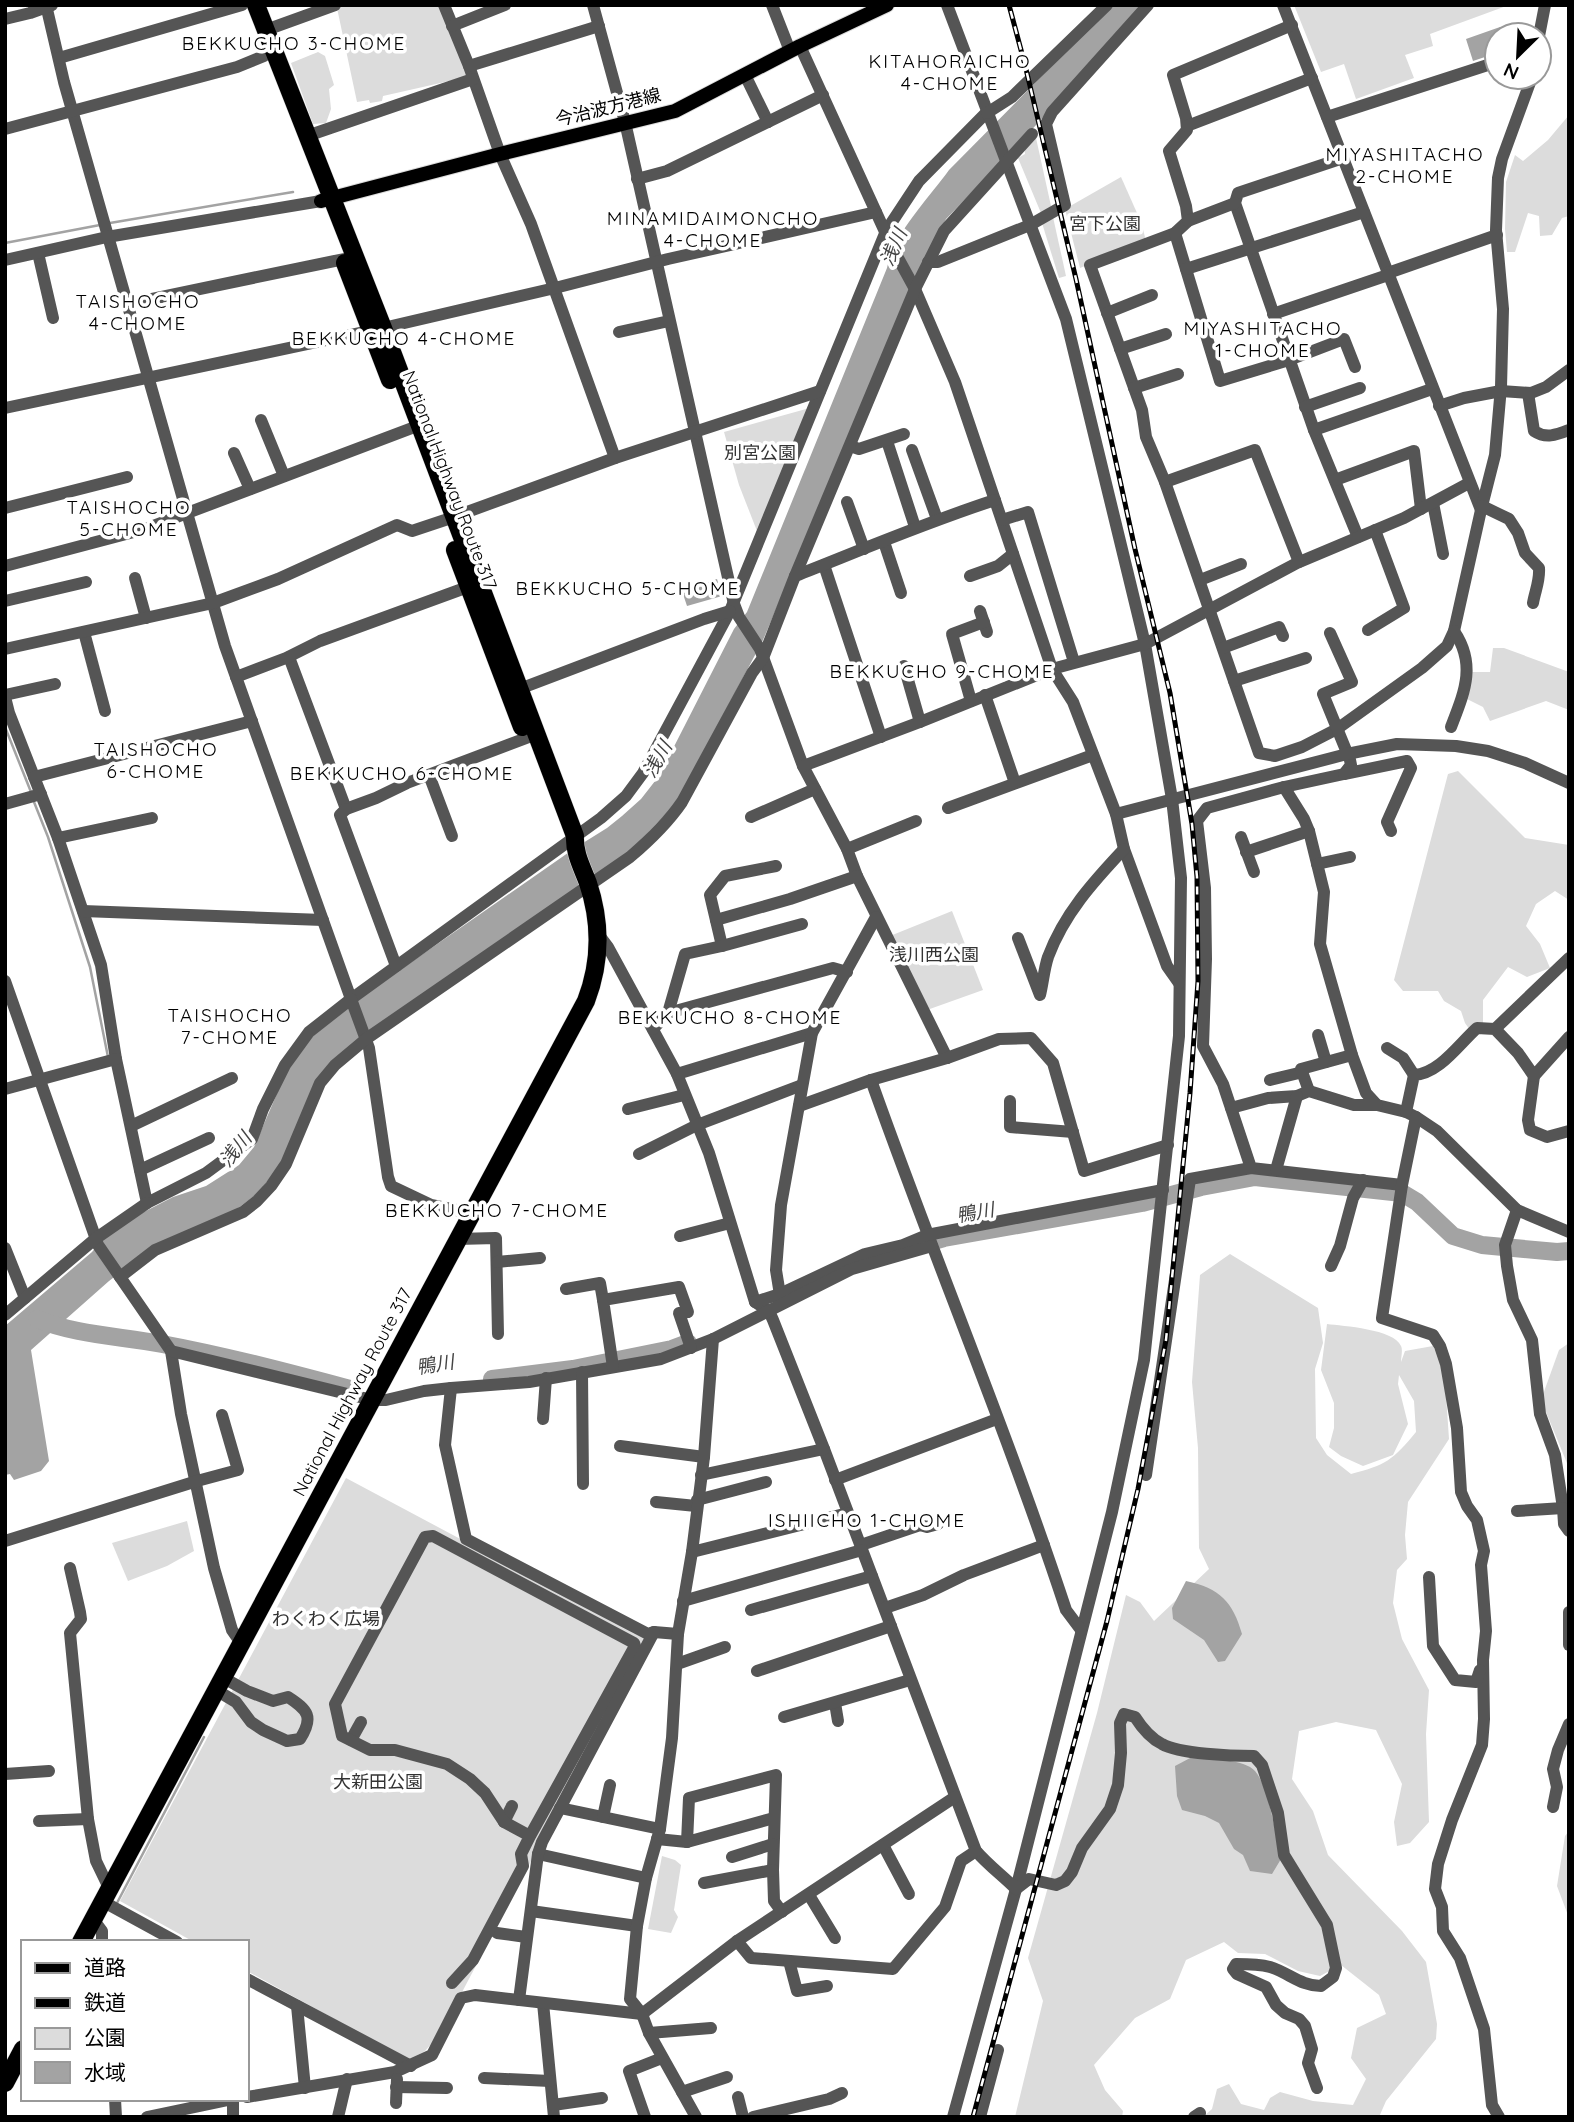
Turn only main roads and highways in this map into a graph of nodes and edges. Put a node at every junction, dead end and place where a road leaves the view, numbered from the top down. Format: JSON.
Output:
{"nodes":[{"id":1,"x":243,"y":5,"type":"edge"},
{"id":2,"x":256,"y":5,"type":"edge"},
{"id":3,"x":887,"y":5,"type":"edge"},
{"id":4,"x":327,"y":200,"type":"junction"},
{"id":5,"x":377,"y":329,"type":"junction"},
{"id":6,"x":82,"y":1940,"type":"edge"},
{"id":7,"x":21,"y":2053,"type":"edge"},
{"id":8,"x":5,"y":2083,"type":"edge"}],
"edges":[{"from":1,"to":4,"type":"highway","name":"National Highway Route 317"},
{"from":2,"to":4,"type":"highway","name":"National Highway Route 317"},
{"from":3,"to":4,"type":"main road","name":"今治波方港線"},
{"from":4,"to":5,"type":"highway","name":"National Highway Route 317"},
{"from":4,"to":5,"type":"highway","name":"National Highway Route 317"},
{"from":5,"to":6,"type":"highway","name":"National Highway Route 317"},
{"from":7,"to":8,"type":"highway"}]}
